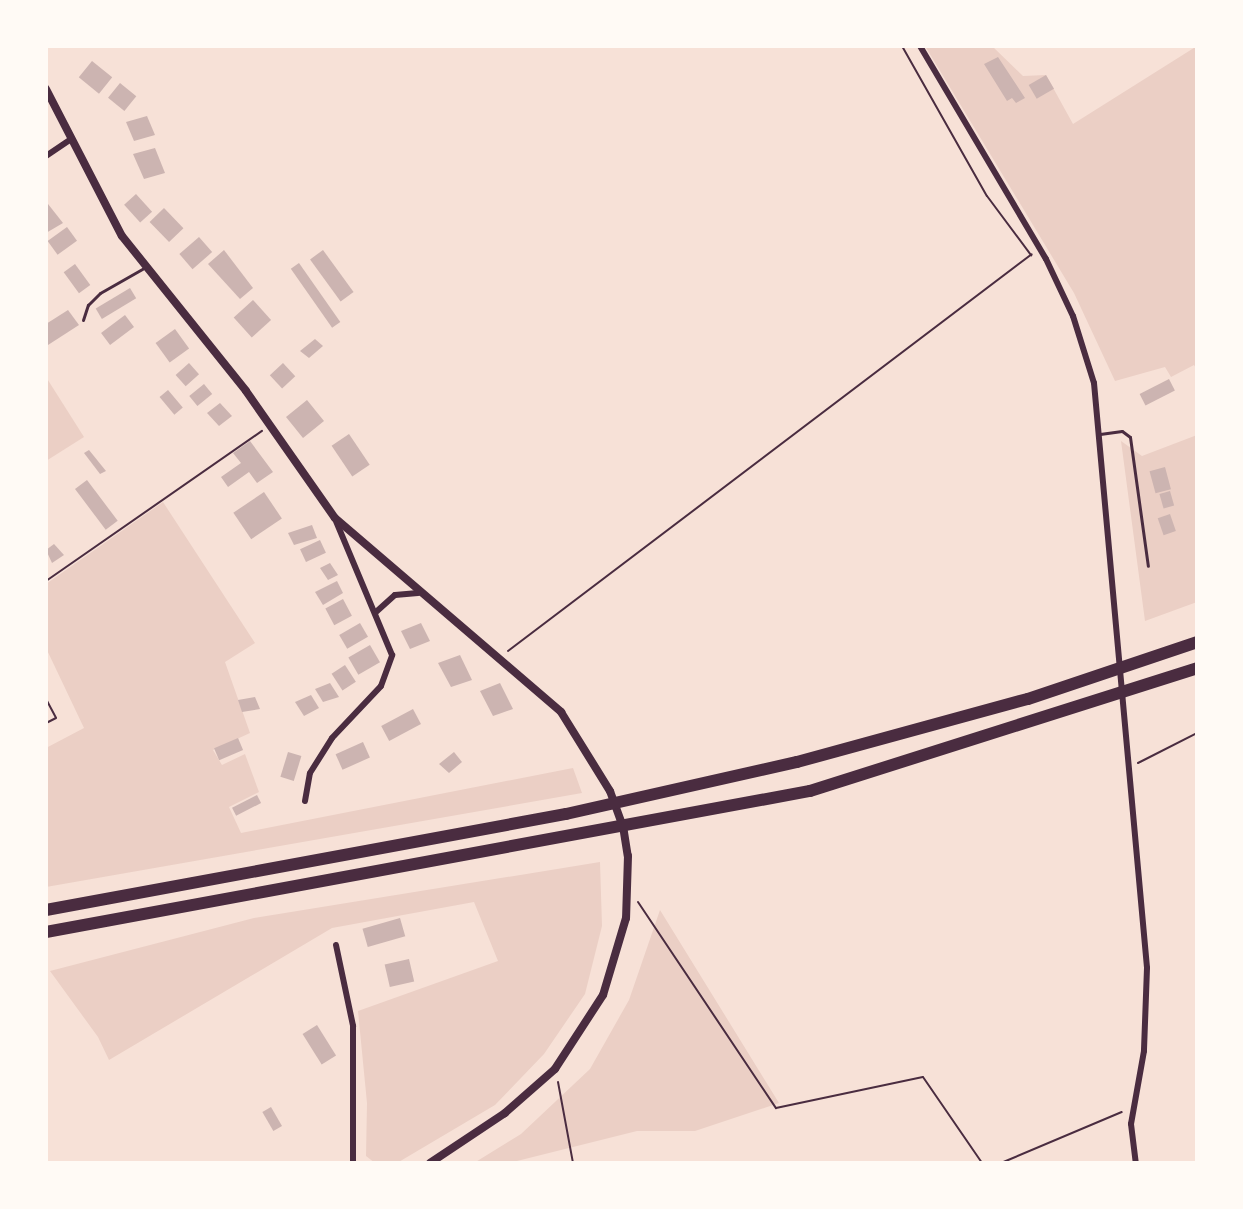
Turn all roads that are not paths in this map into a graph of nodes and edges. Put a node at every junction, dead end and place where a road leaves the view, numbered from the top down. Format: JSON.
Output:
{"nodes":[{"id":1,"x":920,"y":46,"type":"edge"},
{"id":2,"x":46,"y":89,"type":"edge"},
{"id":3,"x":70,"y":140,"type":"junction"},
{"id":4,"x":46,"y":156,"type":"edge"},
{"id":5,"x":144,"y":268,"type":"junction"},
{"id":6,"x":83,"y":320,"type":"dead end"},
{"id":7,"x":1100,"y":434,"type":"junction"},
{"id":8,"x":335,"y":518,"type":"junction"},
{"id":9,"x":1148,"y":566,"type":"dead end"},
{"id":10,"x":418,"y":593,"type":"junction"},
{"id":11,"x":376,"y":612,"type":"junction"},
{"id":12,"x":1197,"y":642,"type":"edge"},
{"id":13,"x":1197,"y":668,"type":"edge"},
{"id":14,"x":305,"y":801,"type":"dead end"},
{"id":15,"x":46,"y":910,"type":"edge"},
{"id":16,"x":46,"y":932,"type":"edge"},
{"id":17,"x":336,"y":945,"type":"dead end"},
{"id":18,"x":353,"y":1163,"type":"edge"},
{"id":19,"x":430,"y":1163,"type":"edge"},
{"id":20,"x":1136,"y":1163,"type":"edge"}],
"edges":[{"from":1,"to":7,"type":"street"},
{"from":2,"to":3,"type":"street"},
{"from":3,"to":4,"type":"street"},
{"from":3,"to":5,"type":"street"},
{"from":5,"to":6,"type":"lane"},
{"from":5,"to":8,"type":"street"},
{"from":7,"to":9,"type":"lane"},
{"from":7,"to":20,"type":"street"},
{"from":8,"to":10,"type":"street"},
{"from":8,"to":11,"type":"street"},
{"from":10,"to":11,"type":"street"},
{"from":10,"to":19,"type":"street"},
{"from":11,"to":14,"type":"street"},
{"from":12,"to":15,"type":"highway"},
{"from":13,"to":16,"type":"highway"},
{"from":17,"to":18,"type":"street"}]}
